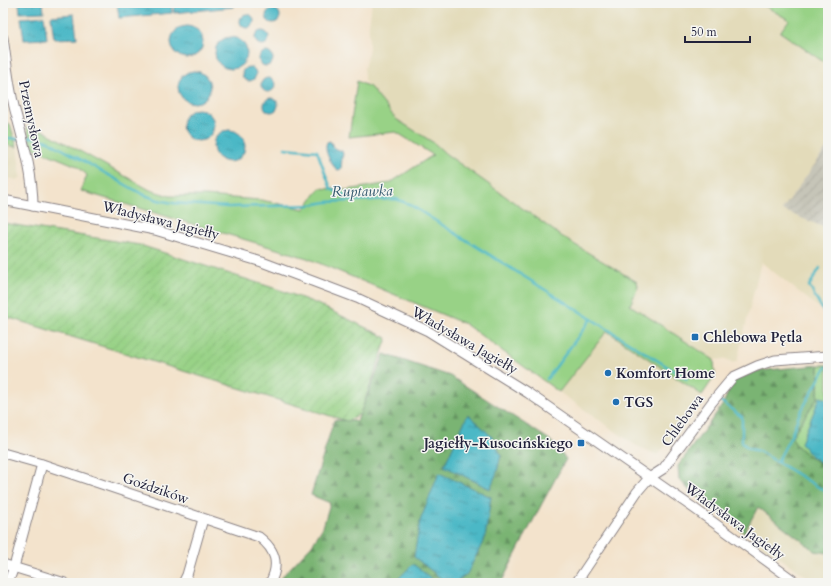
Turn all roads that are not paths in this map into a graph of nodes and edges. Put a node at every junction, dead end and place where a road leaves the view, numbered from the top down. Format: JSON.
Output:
{"nodes":[{"id":1,"x":3,"y":38,"type":"edge"},
{"id":2,"x":3,"y":200,"type":"edge"},
{"id":3,"x":33,"y":206,"type":"junction"},
{"id":4,"x":828,"y":356,"type":"edge"},
{"id":5,"x":3,"y":453,"type":"edge"},
{"id":6,"x":42,"y":464,"type":"junction"},
{"id":7,"x":649,"y":478,"type":"junction"},
{"id":8,"x":203,"y":519,"type":"junction"},
{"id":9,"x":3,"y":564,"type":"edge"},
{"id":10,"x":14,"y":567,"type":"junction"},
{"id":11,"x":8,"y":583,"type":"edge"},
{"id":12,"x":65,"y":583,"type":"edge"},
{"id":13,"x":184,"y":583,"type":"edge"},
{"id":14,"x":270,"y":583,"type":"edge"},
{"id":15,"x":576,"y":583,"type":"edge"},
{"id":16,"x":797,"y":583,"type":"edge"}],
"edges":[{"from":1,"to":3,"type":"street","name":"Przemysłowa"},
{"from":2,"to":3,"type":"street","name":"Władysława Jagiełły"},
{"from":3,"to":7,"type":"street","name":"Władysława Jagiełły"},
{"from":4,"to":7,"type":"street","name":"Chlebowa"},
{"from":5,"to":6,"type":"street","name":"Goździków"},
{"from":6,"to":8,"type":"street","name":"Goździków"},
{"from":6,"to":10,"type":"street"},
{"from":7,"to":15,"type":"street","name":"Chlebowa"},
{"from":7,"to":16,"type":"street","name":"Władysława Jagiełły"},
{"from":8,"to":13,"type":"street"},
{"from":8,"to":14,"type":"street","name":"Goździków"},
{"from":9,"to":10,"type":"street"},
{"from":10,"to":11,"type":"street"},
{"from":10,"to":12,"type":"street"}]}
